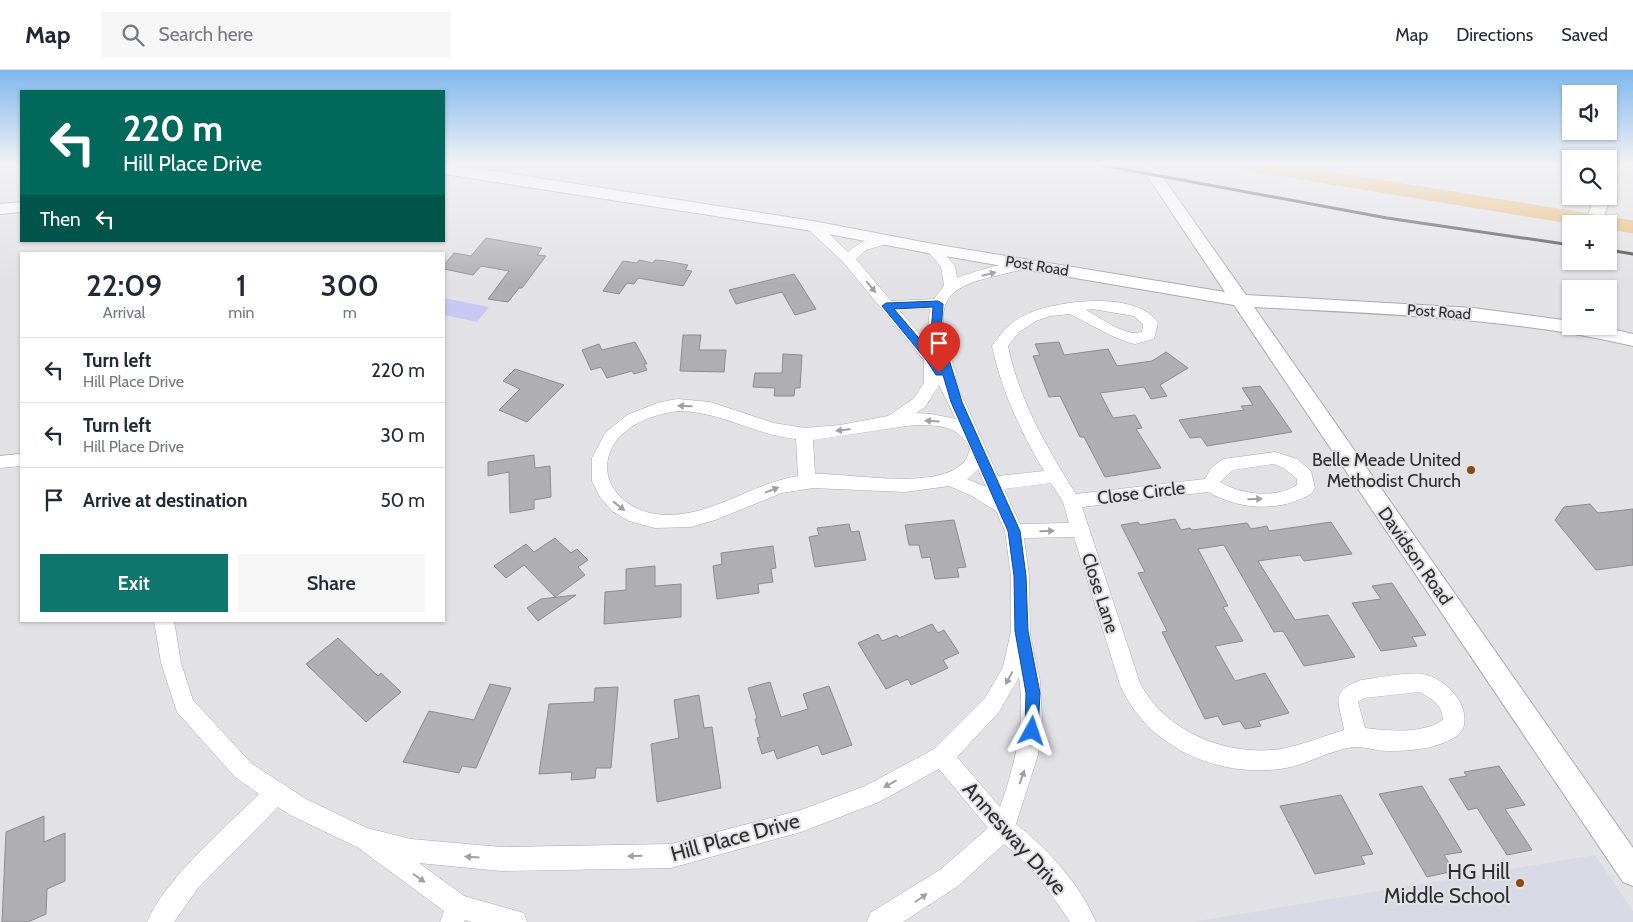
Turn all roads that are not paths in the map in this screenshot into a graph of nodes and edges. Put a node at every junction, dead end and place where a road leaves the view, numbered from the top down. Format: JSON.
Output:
{"nodes":[{"id":1,"x":678,"y":205,"type":"edge"},
{"id":2,"x":1174,"y":205,"type":"edge"},
{"id":3,"x":1501,"y":205,"type":"edge"},
{"id":4,"x":20,"y":206,"type":"edge"},
{"id":5,"x":0,"y":209,"type":"edge"},
{"id":6,"x":1562,"y":215,"type":"edge"},
{"id":7,"x":1617,"y":225,"type":"edge"},
{"id":8,"x":814,"y":226,"type":"junction"},
{"id":9,"x":1633,"y":227,"type":"edge"},
{"id":10,"x":884,"y":240,"type":"junction"},
{"id":11,"x":934,"y":249,"type":"junction"},
{"id":12,"x":848,"y":259,"type":"junction"},
{"id":13,"x":1028,"y":264,"type":"junction"},
{"id":14,"x":950,"y":287,"type":"junction"},
{"id":15,"x":1238,"y":300,"type":"junction"},
{"id":16,"x":938,"y":304,"type":"junction"},
{"id":17,"x":886,"y":306,"type":"junction"},
{"id":18,"x":1072,"y":309,"type":"dead end"},
{"id":19,"x":1633,"y":340,"type":"edge"},
{"id":20,"x":931,"y":358,"type":"junction"},
{"id":21,"x":956,"y":402,"type":"junction"},
{"id":22,"x":892,"y":422,"type":"junction"},
{"id":23,"x":971,"y":433,"type":"junction"},
{"id":24,"x":804,"y":434,"type":"junction"},
{"id":25,"x":978,"y":449,"type":"junction"},
{"id":26,"x":20,"y":460,"type":"edge"},
{"id":27,"x":0,"y":462,"type":"edge"},
{"id":28,"x":1056,"y":476,"type":"junction"},
{"id":29,"x":952,"y":480,"type":"junction"},
{"id":30,"x":807,"y":482,"type":"junction"},
{"id":31,"x":994,"y":483,"type":"junction"},
{"id":32,"x":1210,"y":485,"type":"junction"},
{"id":33,"x":1071,"y":501,"type":"junction"},
{"id":34,"x":1004,"y":507,"type":"junction"},
{"id":35,"x":1080,"y":530,"type":"junction"},
{"id":36,"x":1014,"y":531,"type":"junction"},
{"id":37,"x":164,"y":622,"type":"edge"},
{"id":38,"x":1021,"y":631,"type":"junction"},
{"id":39,"x":1355,"y":737,"type":"junction"},
{"id":40,"x":942,"y":756,"type":"junction"},
{"id":41,"x":276,"y":793,"type":"junction"},
{"id":42,"x":1003,"y":828,"type":"junction"},
{"id":43,"x":365,"y":839,"type":"junction"},
{"id":44,"x":1633,"y":872,"type":"edge"},
{"id":45,"x":455,"y":914,"type":"edge"},
{"id":46,"x":159,"y":922,"type":"edge"},
{"id":47,"x":515,"y":922,"type":"edge"},
{"id":48,"x":879,"y":922,"type":"edge"},
{"id":49,"x":1084,"y":922,"type":"edge"}],
"edges":[{"from":1,"to":8,"type":"street","name":"Post Road"},
{"from":2,"to":15,"type":"street","name":"Davidson Road"},
{"from":3,"to":6,"type":"main road"},
{"from":4,"to":5,"type":"street"},
{"from":7,"to":9,"type":"main road"},
{"from":8,"to":10,"type":"street","name":"Post Road"},
{"from":8,"to":12,"type":"street","name":"Hill Place Drive"},
{"from":10,"to":11,"type":"street","name":"Post Road"},
{"from":10,"to":12,"type":"street"},
{"from":11,"to":13,"type":"street","name":"Post Road"},
{"from":11,"to":14,"type":"street"},
{"from":12,"to":17,"type":"street","name":"Hill Place Drive","one_way":true},
{"from":14,"to":13,"type":"street","one_way":true},
{"from":13,"to":15,"type":"street","name":"Post Road"},
{"from":14,"to":16,"type":"street"},
{"from":15,"to":19,"type":"street","name":"Post Road"},
{"from":15,"to":44,"type":"street","name":"Davidson Road"},
{"from":16,"to":17,"type":"street"},
{"from":16,"to":21,"type":"street","name":"Hill Place Drive"},
{"from":17,"to":20,"type":"street","name":"Hill Place Drive"},
{"from":18,"to":28,"type":"street","name":"Close Lane"},
{"from":20,"to":21,"type":"street","name":"Hill Place Drive"},
{"from":20,"to":22,"type":"street"},
{"from":21,"to":23,"type":"street","name":"Hill Place Drive"},
{"from":23,"to":22,"type":"street","one_way":true},
{"from":22,"to":24,"type":"street","one_way":true},
{"from":23,"to":25,"type":"street","name":"Hill Place Drive"},
{"from":24,"to":30,"type":"street"},
{"from":24,"to":30,"type":"street","one_way":true},
{"from":25,"to":29,"type":"street"},
{"from":25,"to":31,"type":"street","name":"Hill Place Drive"},
{"from":26,"to":27,"type":"street"},
{"from":28,"to":31,"type":"street"},
{"from":28,"to":33,"type":"street","name":"Close Lane"},
{"from":29,"to":30,"type":"street"},
{"from":29,"to":34,"type":"street"},
{"from":31,"to":34,"type":"street","name":"Hill Place Drive"},
{"from":32,"to":32,"type":"street","name":"Close Circle","one_way":true},
{"from":32,"to":33,"type":"street","name":"Close Circle"},
{"from":33,"to":35,"type":"street","name":"Close Lane"},
{"from":34,"to":36,"type":"street","name":"Hill Place Drive"},
{"from":36,"to":35,"type":"street","one_way":true},
{"from":35,"to":39,"type":"street","name":"Close Lane"},
{"from":36,"to":38,"type":"street","name":"Hill Place Drive"},
{"from":37,"to":41,"type":"street","name":"Hill Place Drive"},
{"from":38,"to":40,"type":"street","name":"Hill Place Drive","one_way":true},
{"from":42,"to":38,"type":"street","name":"Hill Place Drive","one_way":true},
{"from":39,"to":39,"type":"street","name":"Close Lane"},
{"from":40,"to":42,"type":"street","name":"Annesway Drive"},
{"from":40,"to":43,"type":"street","name":"Hill Place Drive","one_way":true},
{"from":41,"to":43,"type":"street","name":"Hill Place Drive"},
{"from":41,"to":46,"type":"street"},
{"from":48,"to":42,"type":"street","name":"Hill Place Drive","one_way":true},
{"from":42,"to":49,"type":"street","name":"Annesway Drive"},
{"from":43,"to":45,"type":"street","name":"Hill Place Drive","one_way":true},
{"from":45,"to":47,"type":"street","name":"Hill Place Drive"}]}
